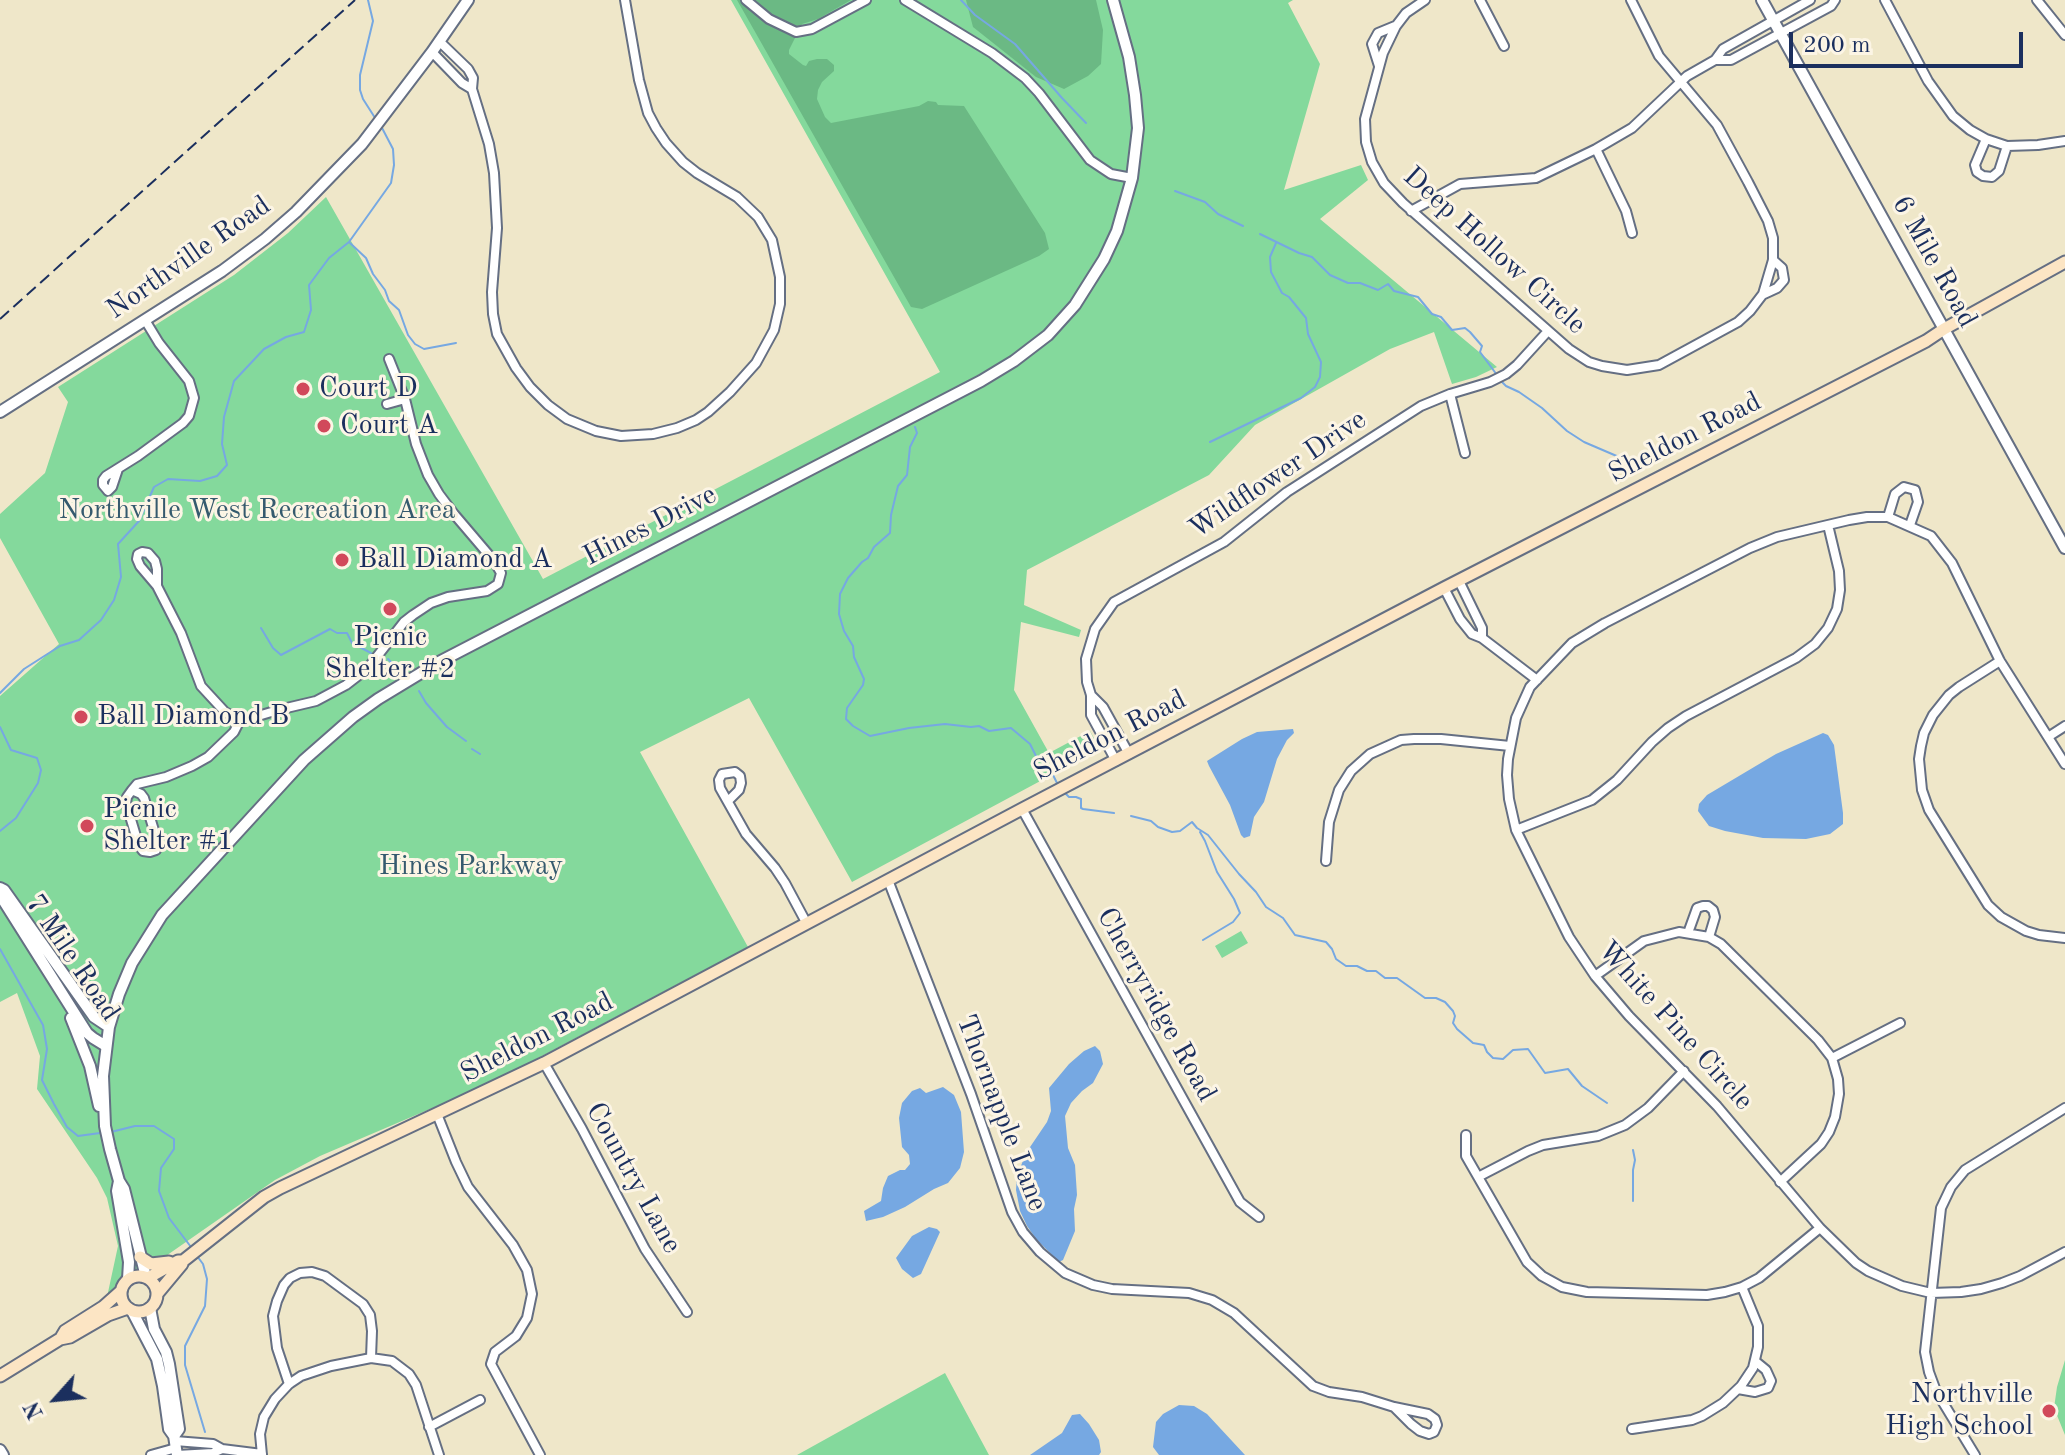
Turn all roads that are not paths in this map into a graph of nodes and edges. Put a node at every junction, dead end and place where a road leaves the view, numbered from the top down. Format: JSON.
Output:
{"nodes":[{"id":1,"x":468,"y":0,"type":"edge"},
{"id":2,"x":625,"y":0,"type":"edge"},
{"id":3,"x":746,"y":0,"type":"edge"},
{"id":4,"x":866,"y":0,"type":"edge"},
{"id":5,"x":905,"y":0,"type":"edge"},
{"id":6,"x":1113,"y":0,"type":"edge"},
{"id":7,"x":1425,"y":0,"type":"edge"},
{"id":8,"x":1480,"y":0,"type":"edge"},
{"id":9,"x":1631,"y":0,"type":"edge"},
{"id":10,"x":1762,"y":0,"type":"edge"},
{"id":11,"x":1810,"y":0,"type":"edge"},
{"id":12,"x":1835,"y":0,"type":"edge"},
{"id":13,"x":1885,"y":0,"type":"edge"},
{"id":14,"x":2037,"y":0,"type":"edge"},
{"id":15,"x":1774,"y":21,"type":"junction"},
{"id":16,"x":1396,"y":26,"type":"junction"},
{"id":17,"x":1780,"y":34,"type":"junction"},
{"id":18,"x":2065,"y":35,"type":"edge"},
{"id":19,"x":439,"y":41,"type":"junction"},
{"id":20,"x":1504,"y":46,"type":"dead end"},
{"id":21,"x":432,"y":52,"type":"junction"},
{"id":22,"x":1715,"y":60,"type":"junction"},
{"id":23,"x":1379,"y":67,"type":"junction"},
{"id":24,"x":1680,"y":83,"type":"junction"},
{"id":25,"x":472,"y":89,"type":"junction"},
{"id":26,"x":1986,"y":139,"type":"junction"},
{"id":27,"x":2064,"y":144,"type":"edge"},
{"id":28,"x":2007,"y":146,"type":"junction"},
{"id":29,"x":1596,"y":149,"type":"junction"},
{"id":30,"x":1132,"y":178,"type":"junction"},
{"id":31,"x":1411,"y":211,"type":"junction"},
{"id":32,"x":1632,"y":233,"type":"dead end"},
{"id":33,"x":1773,"y":260,"type":"junction"},
{"id":34,"x":2065,"y":262,"type":"edge"},
{"id":35,"x":1763,"y":294,"type":"junction"},
{"id":36,"x":145,"y":320,"type":"junction"},
{"id":37,"x":1944,"y":329,"type":"junction"},
{"id":38,"x":1548,"y":331,"type":"junction"},
{"id":39,"x":389,"y":359,"type":"dead end"},
{"id":40,"x":1450,"y":394,"type":"junction"},
{"id":41,"x":405,"y":399,"type":"junction"},
{"id":42,"x":387,"y":404,"type":"dead end"},
{"id":43,"x":0,"y":412,"type":"edge"},
{"id":44,"x":1465,"y":453,"type":"dead end"},
{"id":45,"x":118,"y":469,"type":"dead end"},
{"id":46,"x":1888,"y":517,"type":"junction"},
{"id":47,"x":1828,"y":525,"type":"junction"},
{"id":48,"x":1910,"y":525,"type":"junction"},
{"id":49,"x":2065,"y":548,"type":"edge"},
{"id":50,"x":1459,"y":581,"type":"junction"},
{"id":51,"x":157,"y":586,"type":"dead end"},
{"id":52,"x":1444,"y":588,"type":"junction"},
{"id":53,"x":1482,"y":638,"type":"junction"},
{"id":54,"x":2000,"y":661,"type":"junction"},
{"id":55,"x":1537,"y":680,"type":"junction"},
{"id":56,"x":1091,"y":695,"type":"junction"},
{"id":57,"x":241,"y":718,"type":"junction"},
{"id":58,"x":2065,"y":726,"type":"edge"},
{"id":59,"x":2048,"y":737,"type":"junction"},
{"id":60,"x":1510,"y":746,"type":"junction"},
{"id":61,"x":1129,"y":754,"type":"junction"},
{"id":62,"x":1116,"y":761,"type":"junction"},
{"id":63,"x":2065,"y":764,"type":"edge"},
{"id":64,"x":132,"y":790,"type":"junction"},
{"id":65,"x":728,"y":801,"type":"dead end"},
{"id":66,"x":1022,"y":809,"type":"junction"},
{"id":67,"x":1516,"y":830,"type":"junction"},
{"id":68,"x":1326,"y":861,"type":"dead end"},
{"id":69,"x":888,"y":880,"type":"junction"},
{"id":70,"x":0,"y":888,"type":"edge"},
{"id":71,"x":0,"y":895,"type":"edge"},
{"id":72,"x":807,"y":924,"type":"junction"},
{"id":73,"x":1688,"y":933,"type":"junction"},
{"id":74,"x":1709,"y":937,"type":"junction"},
{"id":75,"x":2065,"y":938,"type":"edge"},
{"id":76,"x":45,"y":966,"type":"junction"},
{"id":77,"x":1595,"y":976,"type":"junction"},
{"id":78,"x":1900,"y":1023,"type":"dead end"},
{"id":79,"x":109,"y":1027,"type":"junction"},
{"id":80,"x":106,"y":1046,"type":"junction"},
{"id":81,"x":1832,"y":1058,"type":"junction"},
{"id":82,"x":544,"y":1063,"type":"junction"},
{"id":83,"x":1684,"y":1071,"type":"junction"},
{"id":84,"x":2065,"y":1108,"type":"edge"},
{"id":85,"x":437,"y":1114,"type":"junction"},
{"id":86,"x":105,"y":1125,"type":"junction"},
{"id":87,"x":1466,"y":1135,"type":"dead end"},
{"id":88,"x":1478,"y":1177,"type":"junction"},
{"id":89,"x":119,"y":1181,"type":"junction"},
{"id":90,"x":1780,"y":1182,"type":"junction"},
{"id":91,"x":1259,"y":1217,"type":"dead end"},
{"id":92,"x":1820,"y":1228,"type":"junction"},
{"id":93,"x":2065,"y":1252,"type":"edge"},
{"id":94,"x":140,"y":1257,"type":"junction"},
{"id":95,"x":186,"y":1258,"type":"junction"},
{"id":96,"x":147,"y":1278,"type":"junction"},
{"id":97,"x":128,"y":1279,"type":"junction"},
{"id":98,"x":1742,"y":1287,"type":"junction"},
{"id":99,"x":121,"y":1291,"type":"junction"},
{"id":100,"x":1931,"y":1293,"type":"junction"},
{"id":101,"x":157,"y":1294,"type":"junction"},
{"id":102,"x":150,"y":1308,"type":"junction"},
{"id":103,"x":130,"y":1309,"type":"junction"},
{"id":104,"x":687,"y":1312,"type":"dead end"},
{"id":105,"x":60,"y":1339,"type":"junction"},
{"id":106,"x":371,"y":1358,"type":"junction"},
{"id":107,"x":1755,"y":1361,"type":"junction"},
{"id":108,"x":0,"y":1376,"type":"edge"},
{"id":109,"x":289,"y":1384,"type":"junction"},
{"id":110,"x":1738,"y":1389,"type":"junction"},
{"id":111,"x":480,"y":1400,"type":"dead end"},
{"id":112,"x":1394,"y":1407,"type":"junction"},
{"id":113,"x":429,"y":1427,"type":"junction"},
{"id":114,"x":1632,"y":1429,"type":"dead end"},
{"id":115,"x":175,"y":1445,"type":"edge"},
{"id":116,"x":222,"y":1449,"type":"junction"},
{"id":117,"x":1974,"y":1452,"type":"edge"},
{"id":118,"x":262,"y":1454,"type":"edge"},
{"id":119,"x":151,"y":1455,"type":"edge"},
{"id":120,"x":439,"y":1455,"type":"edge"},
{"id":121,"x":540,"y":1455,"type":"edge"},
{"id":122,"x":1962,"y":1455,"type":"edge"}],
"edges":[{"from":1,"to":19,"type":"street","name":"Northville Road"},
{"from":2,"to":25,"type":"street"},
{"from":3,"to":4,"type":"street"},
{"from":5,"to":30,"type":"street"},
{"from":6,"to":30,"type":"street","name":"Hines Drive"},
{"from":7,"to":16,"type":"street","name":"Deep Hollow Circle"},
{"from":8,"to":20,"type":"street"},
{"from":9,"to":24,"type":"street","name":"Deep Hollow Circle"},
{"from":10,"to":15,"type":"street","name":"6 Mile Road"},
{"from":11,"to":15,"type":"street"},
{"from":12,"to":17,"type":"street"},
{"from":13,"to":26,"type":"street"},
{"from":14,"to":18,"type":"street"},
{"from":15,"to":17,"type":"street","name":"6 Mile Road"},
{"from":15,"to":22,"type":"street"},
{"from":16,"to":23,"type":"street","name":"Deep Hollow Circle"},
{"from":16,"to":23,"type":"street","name":"Deep Hollow Circle"},
{"from":17,"to":22,"type":"street"},
{"from":17,"to":37,"type":"street","name":"6 Mile Road"},
{"from":19,"to":21,"type":"street","name":"Northville Road"},
{"from":19,"to":25,"type":"street"},
{"from":21,"to":25,"type":"street"},
{"from":21,"to":36,"type":"street","name":"Northville Road"},
{"from":22,"to":24,"type":"street"},
{"from":23,"to":31,"type":"street","name":"Deep Hollow Circle"},
{"from":24,"to":29,"type":"street"},
{"from":24,"to":33,"type":"street","name":"Deep Hollow Circle"},
{"from":26,"to":28,"type":"street"},
{"from":26,"to":28,"type":"street"},
{"from":27,"to":28,"type":"street"},
{"from":29,"to":31,"type":"street"},
{"from":29,"to":32,"type":"street"},
{"from":30,"to":79,"type":"street","name":"Hines Drive"},
{"from":31,"to":38,"type":"street","name":"Deep Hollow Circle"},
{"from":33,"to":35,"type":"street","name":"Deep Hollow Circle"},
{"from":33,"to":35,"type":"street","name":"Deep Hollow Circle"},
{"from":34,"to":37,"type":"main road","name":"Sheldon Road"},
{"from":35,"to":38,"type":"street","name":"Deep Hollow Circle"},
{"from":36,"to":43,"type":"street","name":"Northville Road"},
{"from":36,"to":45,"type":"street"},
{"from":37,"to":49,"type":"street","name":"6 Mile Road"},
{"from":37,"to":50,"type":"main road","name":"Sheldon Road"},
{"from":38,"to":40,"type":"street","name":"Wildflower Drive"},
{"from":39,"to":41,"type":"street"},
{"from":40,"to":44,"type":"street"},
{"from":40,"to":56,"type":"street","name":"Wildflower Drive"},
{"from":41,"to":42,"type":"street"},
{"from":41,"to":57,"type":"street"},
{"from":46,"to":47,"type":"street","name":"White Pine Circle"},
{"from":46,"to":48,"type":"street","name":"White Pine Circle"},
{"from":46,"to":48,"type":"street"},
{"from":47,"to":55,"type":"street","name":"White Pine Circle"},
{"from":47,"to":67,"type":"street"},
{"from":48,"to":54,"type":"street","name":"White Pine Circle"},
{"from":50,"to":52,"type":"main road","name":"Sheldon Road"},
{"from":50,"to":53,"type":"street"},
{"from":51,"to":57,"type":"street"},
{"from":52,"to":53,"type":"street"},
{"from":52,"to":61,"type":"main road","name":"Sheldon Road"},
{"from":53,"to":55,"type":"street"},
{"from":54,"to":59,"type":"street","name":"White Pine Circle"},
{"from":54,"to":75,"type":"street"},
{"from":55,"to":60,"type":"street","name":"White Pine Circle"},
{"from":56,"to":61,"type":"street","name":"Wildflower Drive"},
{"from":56,"to":62,"type":"street","name":"Wildflower Drive"},
{"from":57,"to":64,"type":"street"},
{"from":58,"to":59,"type":"street"},
{"from":59,"to":63,"type":"street","name":"White Pine Circle"},
{"from":60,"to":67,"type":"street","name":"White Pine Circle"},
{"from":60,"to":68,"type":"street"},
{"from":61,"to":62,"type":"main road","name":"Sheldon Road"},
{"from":62,"to":66,"type":"main road","name":"Sheldon Road"},
{"from":64,"to":64,"type":"street"},
{"from":65,"to":72,"type":"street"},
{"from":66,"to":69,"type":"main road","name":"Sheldon Road"},
{"from":66,"to":91,"type":"street","name":"Cherryridge Road"},
{"from":67,"to":77,"type":"street","name":"White Pine Circle"},
{"from":69,"to":72,"type":"main road","name":"Sheldon Road"},
{"from":69,"to":112,"type":"street","name":"Thornapple Lane"},
{"from":70,"to":79,"type":"street","name":"7 Mile Road"},
{"from":71,"to":76,"type":"street","name":"7 Mile Road"},
{"from":72,"to":82,"type":"main road","name":"Sheldon Road"},
{"from":73,"to":74,"type":"street"},
{"from":73,"to":74,"type":"street"},
{"from":73,"to":77,"type":"street"},
{"from":74,"to":81,"type":"street"},
{"from":76,"to":80,"type":"street","name":"7 Mile Road"},
{"from":76,"to":86,"type":"street"},
{"from":77,"to":83,"type":"street","name":"White Pine Circle"},
{"from":78,"to":81,"type":"street"},
{"from":79,"to":80,"type":"street","name":"Hines Drive"},
{"from":80,"to":86,"type":"street","name":"Hines Drive"},
{"from":81,"to":90,"type":"street"},
{"from":82,"to":85,"type":"main road","name":"Sheldon Road"},
{"from":82,"to":104,"type":"street","name":"Country Lane"},
{"from":83,"to":88,"type":"street"},
{"from":83,"to":90,"type":"street","name":"White Pine Circle"},
{"from":84,"to":100,"type":"street"},
{"from":85,"to":95,"type":"main road","name":"Sheldon Road"},
{"from":85,"to":121,"type":"street"},
{"from":86,"to":89,"type":"street"},
{"from":87,"to":88,"type":"street"},
{"from":88,"to":98,"type":"street"},
{"from":89,"to":94,"type":"street"},
{"from":89,"to":97,"type":"street"},
{"from":90,"to":92,"type":"street","name":"White Pine Circle"},
{"from":92,"to":98,"type":"street"},
{"from":92,"to":100,"type":"street","name":"White Pine Circle"},
{"from":93,"to":100,"type":"street","name":"White Pine Circle"},
{"from":94,"to":95,"type":"main road"},
{"from":94,"to":96,"type":"street"},
{"from":95,"to":96,"type":"main road","name":"Sheldon Road"},
{"from":95,"to":101,"type":"main road","name":"Sheldon Road"},
{"from":96,"to":97,"type":"main road"},
{"from":96,"to":101,"type":"main road"},
{"from":97,"to":99,"type":"main road"},
{"from":98,"to":107,"type":"street"},
{"from":99,"to":103,"type":"main road"},
{"from":99,"to":105,"type":"main road"},
{"from":100,"to":117,"type":"street"},
{"from":101,"to":102,"type":"main road"},
{"from":102,"to":103,"type":"main road"},
{"from":102,"to":115,"type":"street"},
{"from":103,"to":105,"type":"main road"},
{"from":103,"to":115,"type":"street"},
{"from":105,"to":108,"type":"main road"},
{"from":106,"to":109,"type":"street"},
{"from":106,"to":109,"type":"street"},
{"from":106,"to":113,"type":"street"},
{"from":107,"to":110,"type":"street"},
{"from":107,"to":110,"type":"street"},
{"from":109,"to":118,"type":"street"},
{"from":110,"to":114,"type":"street"},
{"from":111,"to":113,"type":"street"},
{"from":112,"to":112,"type":"street","name":"Thornapple Lane"},
{"from":113,"to":120,"type":"street"},
{"from":115,"to":116,"type":"street"},
{"from":115,"to":116,"type":"street"},
{"from":115,"to":119,"type":"street"},
{"from":116,"to":118,"type":"street"},
{"from":117,"to":122,"type":"street"}]}
